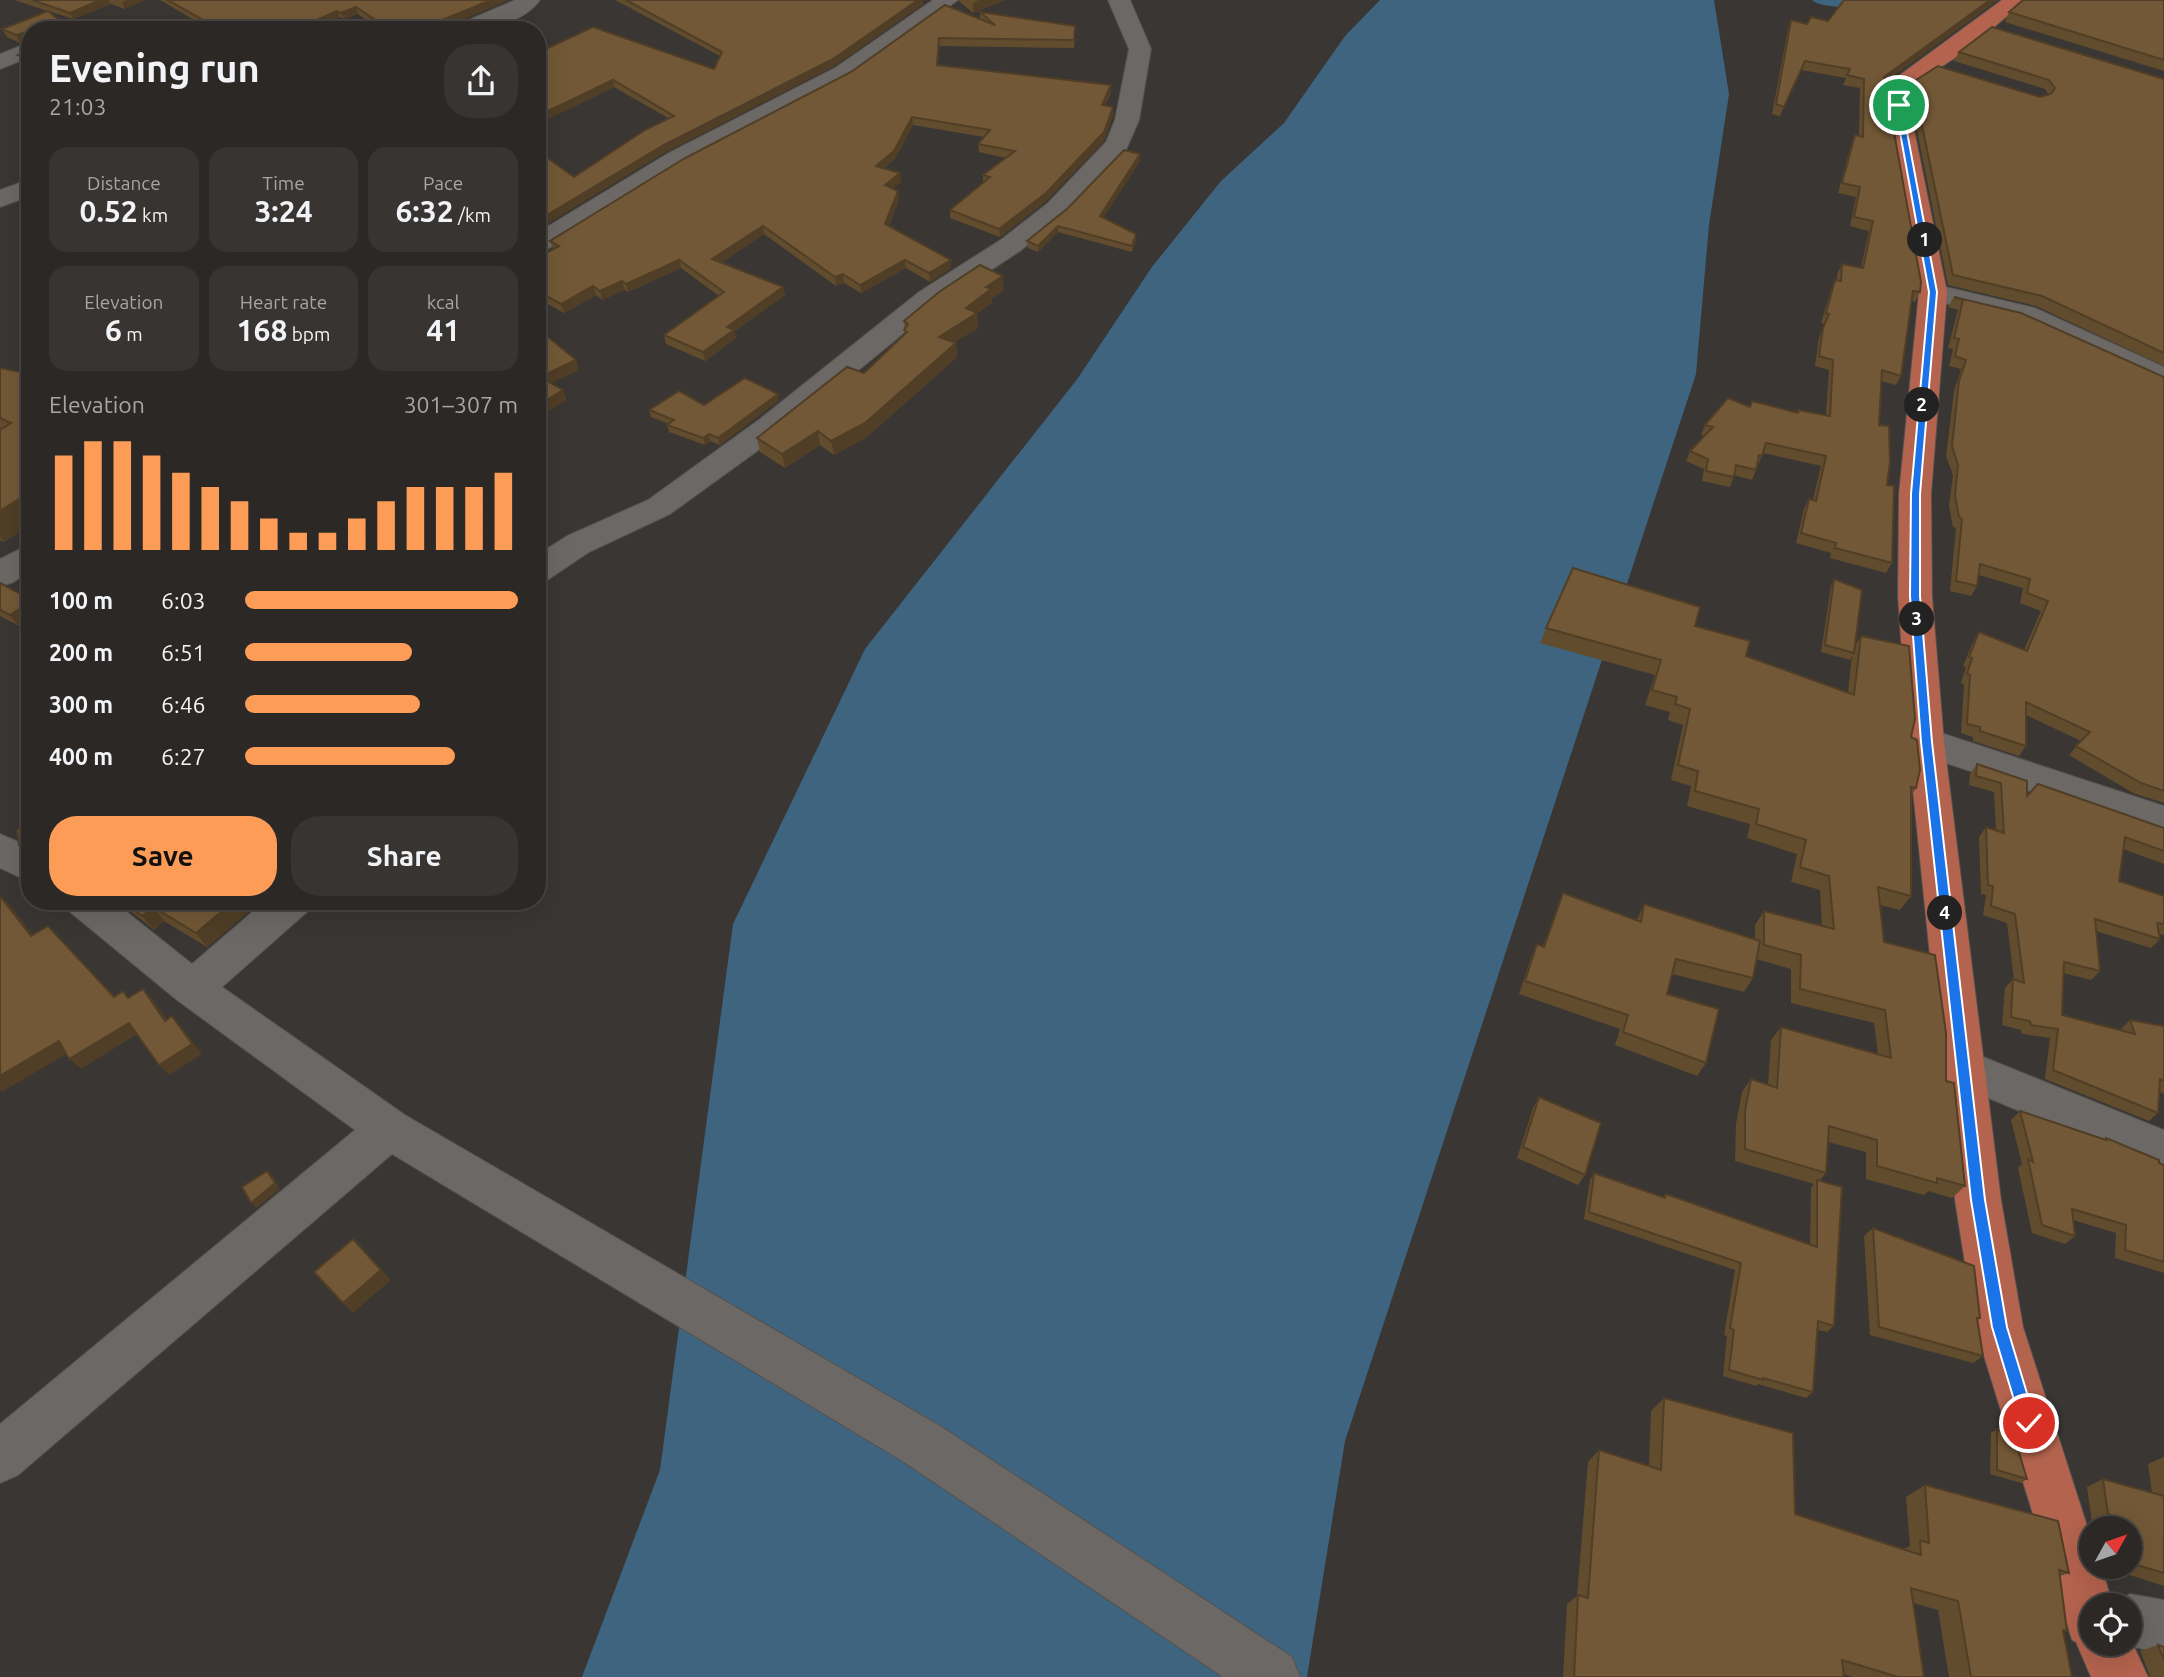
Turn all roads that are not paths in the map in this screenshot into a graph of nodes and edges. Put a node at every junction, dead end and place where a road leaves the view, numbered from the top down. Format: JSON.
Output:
{"nodes":[{"id":1,"x":529,"y":0,"type":"edge"},
{"id":2,"x":947,"y":0,"type":"edge"},
{"id":3,"x":1119,"y":0,"type":"edge"},
{"id":4,"x":2003,"y":19,"type":"edge"},
{"id":5,"x":488,"y":21,"type":"edge"},
{"id":6,"x":21,"y":53,"type":"edge"},
{"id":7,"x":0,"y":62,"type":"edge"},
{"id":8,"x":1928,"y":63,"type":"junction"},
{"id":9,"x":1964,"y":74,"type":"edge"},
{"id":10,"x":21,"y":191,"type":"edge"},
{"id":11,"x":0,"y":199,"type":"edge"},
{"id":12,"x":546,"y":238,"type":"edge"},
{"id":13,"x":1933,"y":292,"type":"junction"},
{"id":14,"x":2164,"y":378,"type":"edge"},
{"id":15,"x":21,"y":561,"type":"edge"},
{"id":16,"x":546,"y":565,"type":"edge"},
{"id":17,"x":0,"y":575,"type":"edge"},
{"id":18,"x":1926,"y":742,"type":"junction"},
{"id":19,"x":2164,"y":821,"type":"edge"},
{"id":20,"x":0,"y":849,"type":"edge"},
{"id":21,"x":21,"y":861,"type":"edge"},
{"id":22,"x":95,"y":910,"type":"edge"},
{"id":23,"x":283,"y":910,"type":"edge"},
{"id":24,"x":192,"y":988,"type":"junction"},
{"id":25,"x":1961,"y":1066,"type":"junction"},
{"id":26,"x":406,"y":1138,"type":"junction"},
{"id":27,"x":2164,"y":1151,"type":"edge"},
{"id":28,"x":0,"y":1457,"type":"edge"},
{"id":29,"x":2090,"y":1593,"type":"edge"},
{"id":30,"x":2142,"y":1625,"type":"edge"},
{"id":31,"x":2164,"y":1627,"type":"edge"},
{"id":32,"x":2112,"y":1656,"type":"edge"},
{"id":33,"x":1272,"y":1677,"type":"edge"},
{"id":34,"x":2120,"y":1677,"type":"edge"}],
"edges":[{"from":1,"to":5,"type":"street"},
{"from":2,"to":12,"type":"street"},
{"from":3,"to":16,"type":"street"},
{"from":4,"to":8,"type":"main road"},
{"from":6,"to":7,"type":"street"},
{"from":8,"to":9,"type":"street"},
{"from":8,"to":13,"type":"main road"},
{"from":10,"to":11,"type":"street"},
{"from":13,"to":14,"type":"street"},
{"from":13,"to":18,"type":"main road"},
{"from":15,"to":17,"type":"street"},
{"from":18,"to":19,"type":"street"},
{"from":18,"to":25,"type":"main road"},
{"from":20,"to":21,"type":"street"},
{"from":22,"to":24,"type":"street"},
{"from":23,"to":24,"type":"street"},
{"from":24,"to":26,"type":"street"},
{"from":25,"to":27,"type":"street"},
{"from":25,"to":29,"type":"main road"},
{"from":26,"to":28,"type":"street"},
{"from":26,"to":33,"type":"street"},
{"from":30,"to":31,"type":"street"},
{"from":32,"to":34,"type":"main road"}]}
